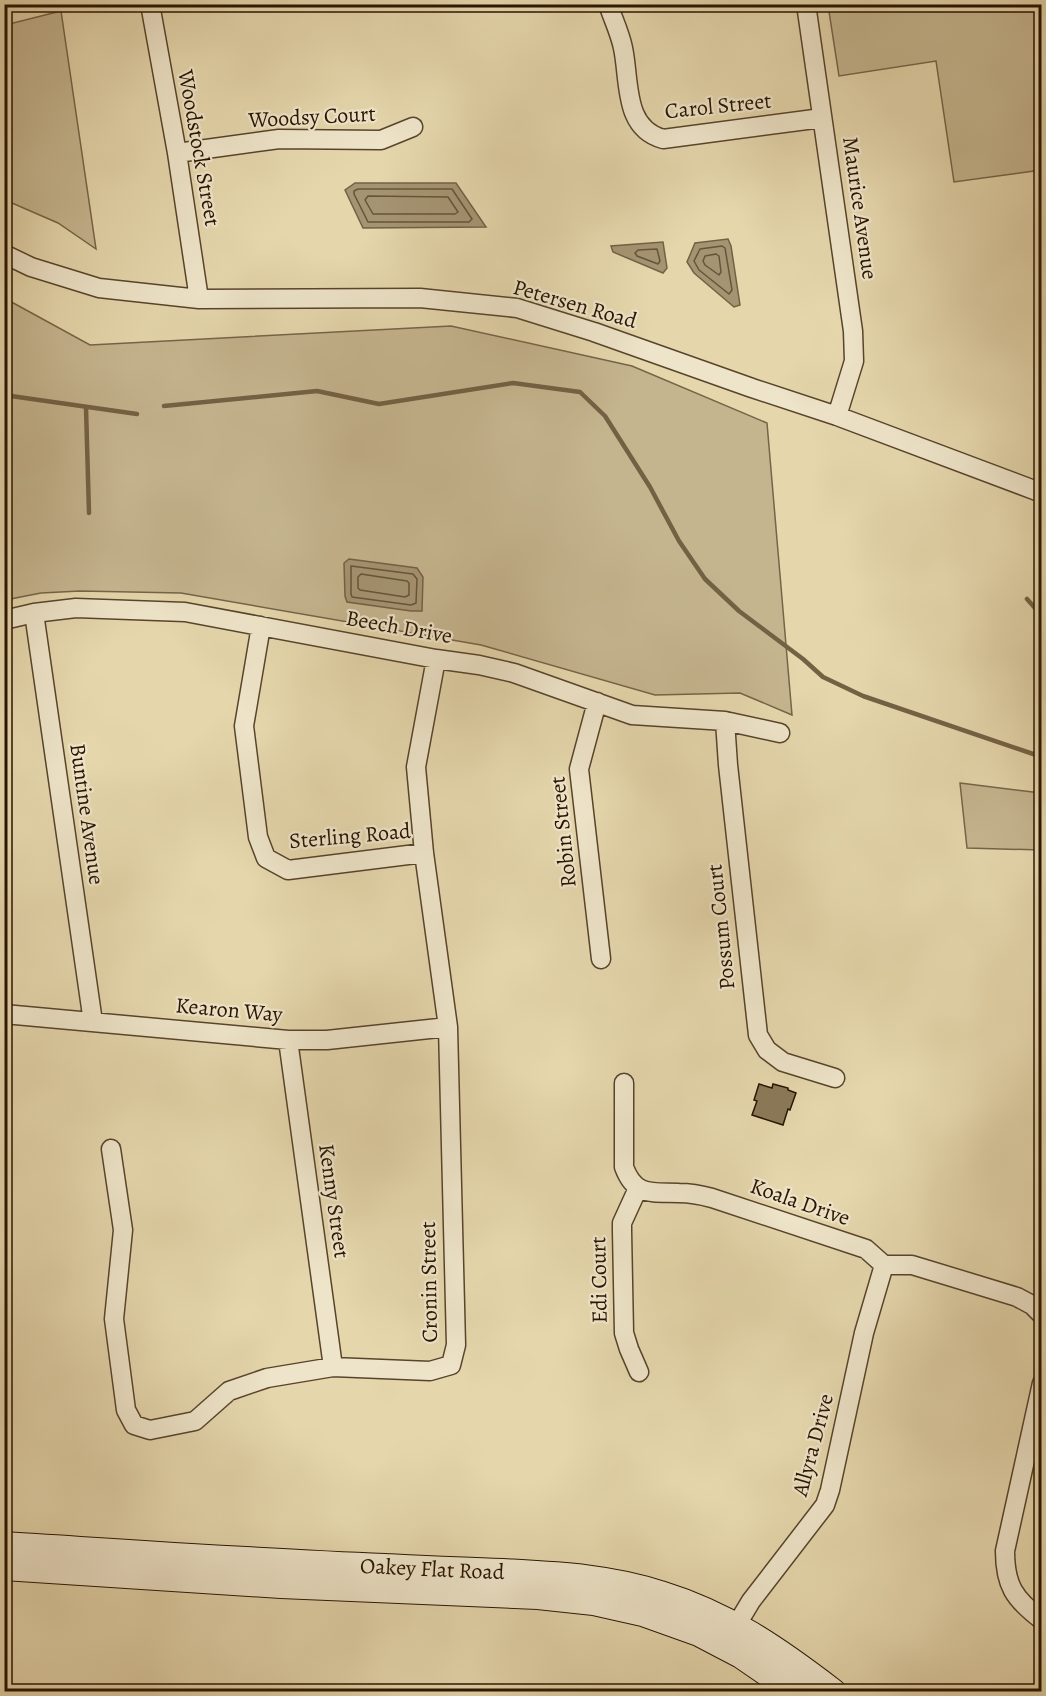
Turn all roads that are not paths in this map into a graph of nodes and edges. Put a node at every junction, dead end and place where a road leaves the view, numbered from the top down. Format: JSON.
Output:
{"nodes":[{"id":1,"x":150,"y":4,"type":"edge"},
{"id":2,"x":608,"y":4,"type":"edge"},
{"id":3,"x":806,"y":4,"type":"edge"},
{"id":4,"x":822,"y":118,"type":"junction"},
{"id":5,"x":413,"y":127,"type":"dead end"},
{"id":6,"x":177,"y":153,"type":"junction"},
{"id":7,"x":4,"y":254,"type":"edge"},
{"id":8,"x":199,"y":299,"type":"junction"},
{"id":9,"x":837,"y":416,"type":"junction"},
{"id":10,"x":1041,"y":493,"type":"edge"},
{"id":11,"x":34,"y":613,"type":"junction"},
{"id":12,"x":4,"y":620,"type":"edge"},
{"id":13,"x":261,"y":626,"type":"junction"},
{"id":14,"x":436,"y":659,"type":"junction"},
{"id":15,"x":597,"y":702,"type":"junction"},
{"id":16,"x":725,"y":721,"type":"junction"},
{"id":17,"x":780,"y":733,"type":"dead end"},
{"id":18,"x":424,"y":853,"type":"junction"},
{"id":19,"x":601,"y":958,"type":"dead end"},
{"id":20,"x":4,"y":1014,"type":"edge"},
{"id":21,"x":93,"y":1022,"type":"junction"},
{"id":22,"x":448,"y":1027,"type":"junction"},
{"id":23,"x":288,"y":1040,"type":"junction"},
{"id":24,"x":835,"y":1078,"type":"dead end"},
{"id":25,"x":624,"y":1083,"type":"dead end"},
{"id":26,"x":111,"y":1149,"type":"dead end"},
{"id":27,"x":638,"y":1188,"type":"junction"},
{"id":28,"x":884,"y":1265,"type":"junction"},
{"id":29,"x":1041,"y":1315,"type":"edge"},
{"id":30,"x":333,"y":1368,"type":"junction"},
{"id":31,"x":639,"y":1372,"type":"dead end"},
{"id":32,"x":1041,"y":1383,"type":"edge"},
{"id":33,"x":4,"y":1545,"type":"edge"},
{"id":34,"x":4,"y":1567,"type":"edge"},
{"id":35,"x":1041,"y":1620,"type":"edge"},
{"id":36,"x":731,"y":1636,"type":"junction"},
{"id":37,"x":795,"y":1692,"type":"edge"},
{"id":38,"x":833,"y":1692,"type":"edge"}],
"edges":[{"from":1,"to":6,"type":"street","name":"Woodstock Street"},
{"from":2,"to":4,"type":"street","name":"Carol Street"},
{"from":3,"to":4,"type":"street","name":"Maurice Avenue"},
{"from":4,"to":9,"type":"street","name":"Maurice Avenue"},
{"from":5,"to":6,"type":"street","name":"Woodsy Court"},
{"from":6,"to":8,"type":"street","name":"Woodstock Street"},
{"from":7,"to":8,"type":"street","name":"Petersen Road"},
{"from":8,"to":9,"type":"street","name":"Petersen Road"},
{"from":9,"to":10,"type":"street","name":"Petersen Road"},
{"from":11,"to":12,"type":"street","name":"Beech Drive"},
{"from":11,"to":13,"type":"street","name":"Beech Drive"},
{"from":11,"to":21,"type":"street","name":"Buntine Avenue"},
{"from":13,"to":14,"type":"street","name":"Beech Drive"},
{"from":13,"to":18,"type":"street","name":"Sterling Road"},
{"from":14,"to":15,"type":"street","name":"Beech Drive"},
{"from":14,"to":18,"type":"street","name":"Cronin Street"},
{"from":15,"to":16,"type":"street","name":"Beech Drive"},
{"from":15,"to":19,"type":"street","name":"Robin Street"},
{"from":16,"to":17,"type":"street","name":"Beech Drive"},
{"from":16,"to":24,"type":"street","name":"Possum Court"},
{"from":18,"to":22,"type":"street","name":"Cronin Street"},
{"from":20,"to":21,"type":"street","name":"Kearon Way"},
{"from":21,"to":23,"type":"street","name":"Kearon Way"},
{"from":22,"to":23,"type":"street","name":"Kearon Way"},
{"from":22,"to":30,"type":"street","name":"Cronin Street"},
{"from":23,"to":30,"type":"street","name":"Kenny Street"},
{"from":25,"to":27,"type":"street"},
{"from":26,"to":30,"type":"street","name":"Cronin Street"},
{"from":27,"to":28,"type":"street","name":"Koala Drive"},
{"from":27,"to":31,"type":"street","name":"Edi Court"},
{"from":28,"to":29,"type":"street"},
{"from":28,"to":36,"type":"street","name":"Allyra Drive"},
{"from":32,"to":35,"type":"street"},
{"from":33,"to":36,"type":"main road","name":"Oakey Flat Road"},
{"from":34,"to":36,"type":"main road","name":"Oakey Flat Road"},
{"from":36,"to":37,"type":"main road","name":"Oakey Flat Road"},
{"from":36,"to":38,"type":"main road","name":"Oakey Flat Road"}]}
